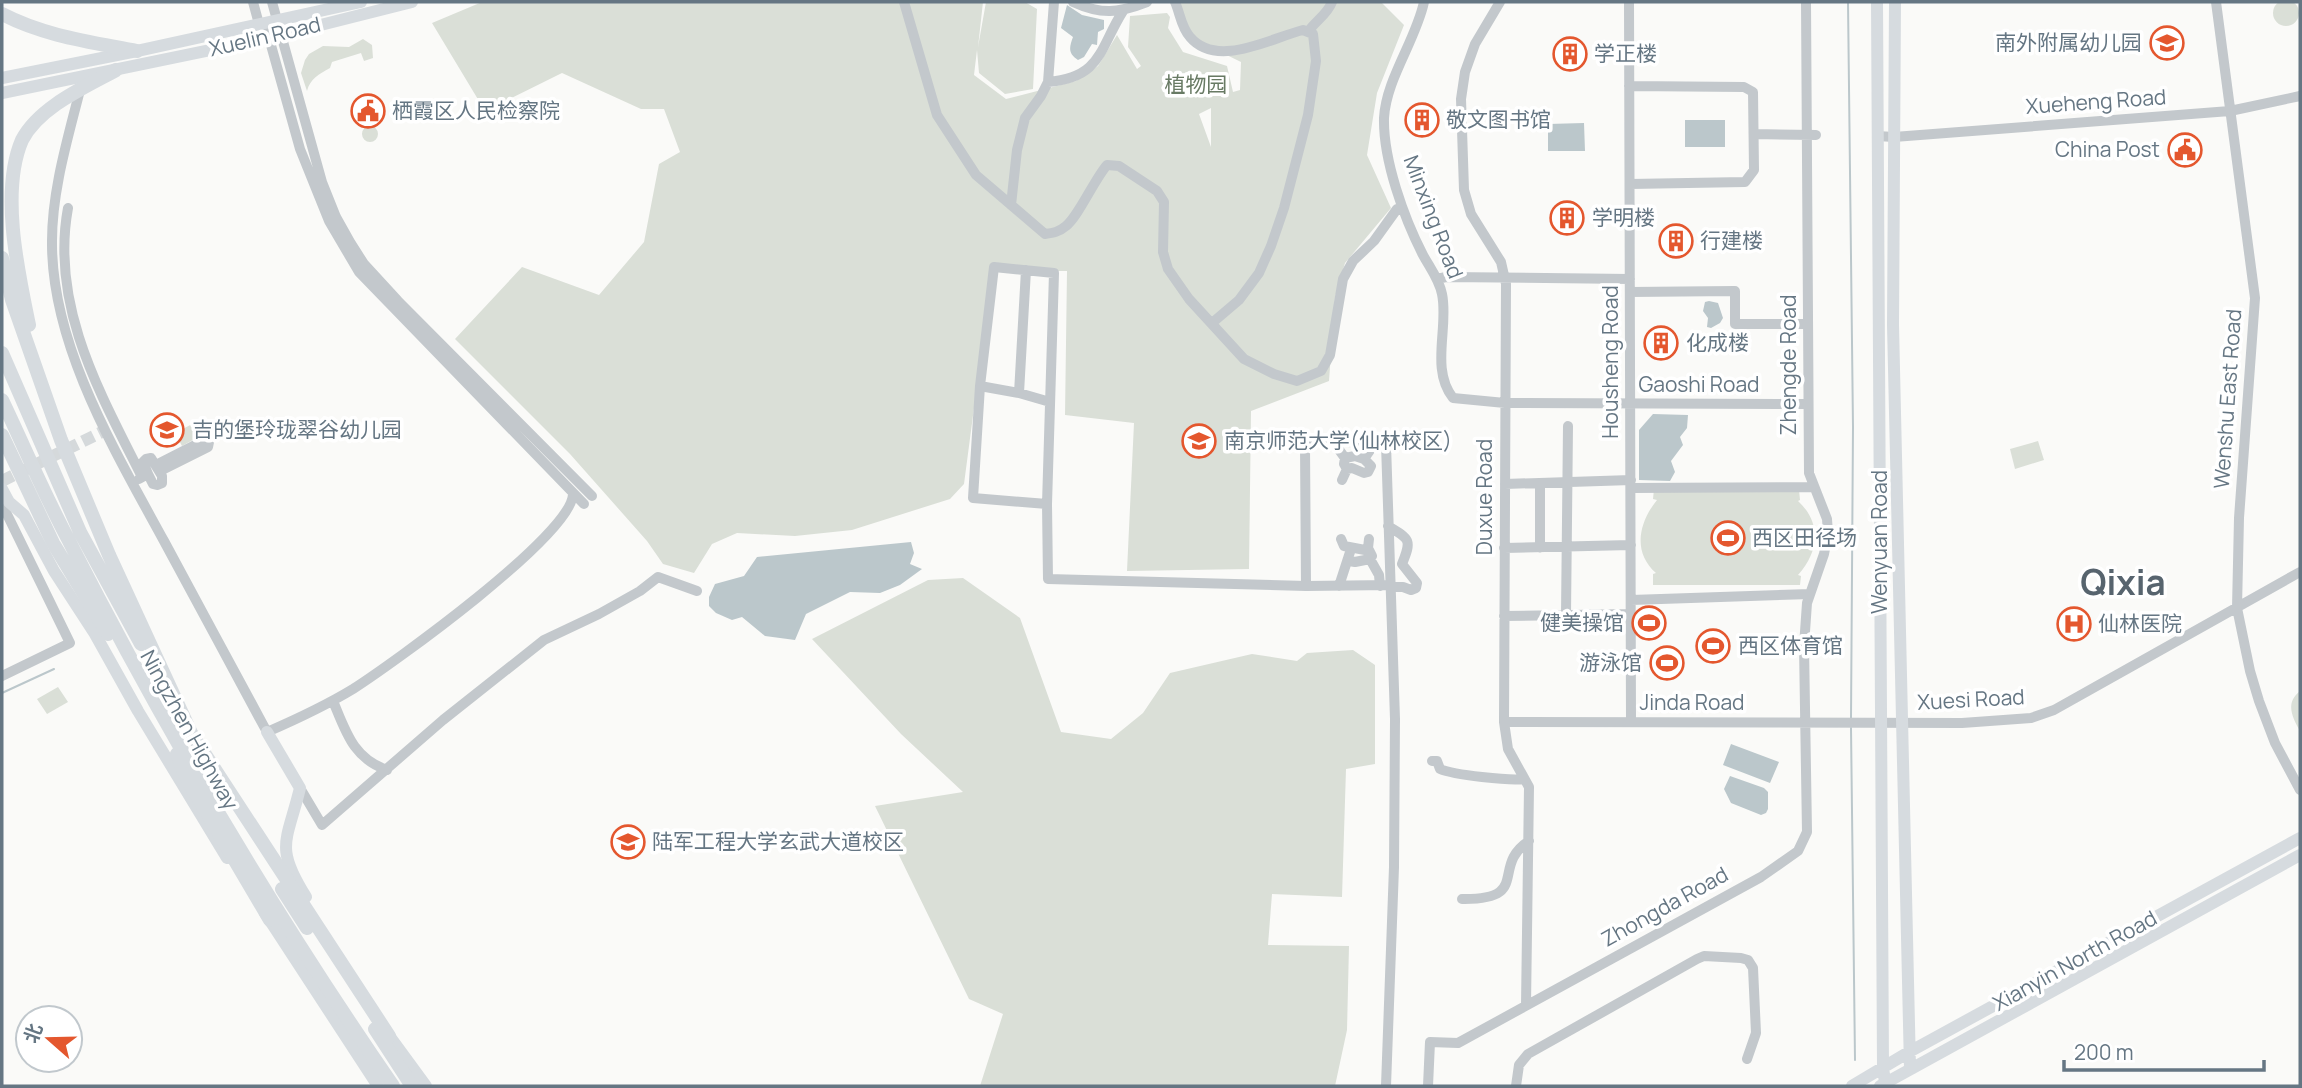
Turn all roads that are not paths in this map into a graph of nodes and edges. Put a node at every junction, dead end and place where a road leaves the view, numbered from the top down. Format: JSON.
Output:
{"nodes":[{"id":1,"x":253,"y":2,"type":"edge"},
{"id":2,"x":272,"y":2,"type":"edge"},
{"id":3,"x":361,"y":2,"type":"edge"},
{"id":4,"x":412,"y":2,"type":"edge"},
{"id":5,"x":904,"y":2,"type":"edge"},
{"id":6,"x":1054,"y":2,"type":"edge"},
{"id":7,"x":1073,"y":2,"type":"edge"},
{"id":8,"x":1147,"y":2,"type":"edge"},
{"id":9,"x":1175,"y":2,"type":"edge"},
{"id":10,"x":1332,"y":2,"type":"edge"},
{"id":11,"x":1424,"y":2,"type":"edge"},
{"id":12,"x":1500,"y":2,"type":"edge"},
{"id":13,"x":1629,"y":2,"type":"edge"},
{"id":14,"x":1806,"y":2,"type":"edge"},
{"id":15,"x":1877,"y":2,"type":"edge"},
{"id":16,"x":1895,"y":2,"type":"edge"},
{"id":17,"x":2216,"y":2,"type":"edge"},
{"id":18,"x":1123,"y":11,"type":"junction"},
{"id":19,"x":2,"y":14,"type":"edge"},
{"id":20,"x":276,"y":20,"type":"junction"},
{"id":21,"x":259,"y":24,"type":"junction"},
{"id":22,"x":1308,"y":32,"type":"junction"},
{"id":23,"x":275,"y":36,"type":"junction"},
{"id":24,"x":137,"y":51,"type":"junction"},
{"id":25,"x":116,"y":70,"type":"junction"},
{"id":26,"x":2,"y":78,"type":"edge"},
{"id":27,"x":1048,"y":82,"type":"junction"},
{"id":28,"x":1629,"y":86,"type":"junction"},
{"id":29,"x":80,"y":90,"type":"junction"},
{"id":30,"x":2,"y":93,"type":"edge"},
{"id":31,"x":2300,"y":96,"type":"edge"},
{"id":32,"x":2230,"y":111,"type":"junction"},
{"id":33,"x":1754,"y":134,"type":"junction"},
{"id":34,"x":1811,"y":135,"type":"junction"},
{"id":35,"x":1877,"y":136,"type":"junction"},
{"id":36,"x":1894,"y":137,"type":"junction"},
{"id":37,"x":1630,"y":184,"type":"junction"},
{"id":38,"x":1011,"y":205,"type":"junction"},
{"id":39,"x":68,"y":208,"type":"dead end"},
{"id":40,"x":1398,"y":209,"type":"dead end"},
{"id":41,"x":2,"y":258,"type":"edge"},
{"id":42,"x":1026,"y":270,"type":"junction"},
{"id":43,"x":1504,"y":277,"type":"junction"},
{"id":44,"x":1437,"y":279,"type":"junction"},
{"id":45,"x":1630,"y":279,"type":"junction"},
{"id":46,"x":1630,"y":292,"type":"junction"},
{"id":47,"x":1212,"y":323,"type":"junction"},
{"id":48,"x":1808,"y":324,"type":"junction"},
{"id":49,"x":2,"y":353,"type":"edge"},
{"id":50,"x":42,"y":384,"type":"junction"},
{"id":51,"x":980,"y":386,"type":"junction"},
{"id":52,"x":1019,"y":393,"type":"junction"},
{"id":53,"x":2,"y":400,"type":"edge"},
{"id":54,"x":1050,"y":402,"type":"junction"},
{"id":55,"x":1505,"y":403,"type":"junction"},
{"id":56,"x":1630,"y":404,"type":"junction"},
{"id":57,"x":1808,"y":404,"type":"junction"},
{"id":58,"x":1568,"y":426,"type":"dead end"},
{"id":59,"x":2,"y":435,"type":"edge"},
{"id":60,"x":1332,"y":440,"type":"junction"},
{"id":61,"x":1375,"y":443,"type":"junction"},
{"id":62,"x":2,"y":444,"type":"edge"},
{"id":63,"x":1345,"y":458,"type":"junction"},
{"id":64,"x":1364,"y":459,"type":"junction"},
{"id":65,"x":16,"y":466,"type":"junction"},
{"id":66,"x":1347,"y":469,"type":"junction"},
{"id":67,"x":141,"y":478,"type":"junction"},
{"id":68,"x":1342,"y":480,"type":"dead end"},
{"id":69,"x":1567,"y":482,"type":"junction"},
{"id":70,"x":1540,"y":483,"type":"junction"},
{"id":71,"x":1505,"y":484,"type":"junction"},
{"id":72,"x":1631,"y":484,"type":"junction"},
{"id":73,"x":1814,"y":487,"type":"junction"},
{"id":74,"x":2,"y":489,"type":"edge"},
{"id":75,"x":573,"y":494,"type":"junction"},
{"id":76,"x":592,"y":496,"type":"dead end"},
{"id":77,"x":2,"y":504,"type":"edge"},
{"id":78,"x":584,"y":504,"type":"dead end"},
{"id":79,"x":1047,"y":504,"type":"junction"},
{"id":80,"x":1388,"y":526,"type":"junction"},
{"id":81,"x":67,"y":538,"type":"junction"},
{"id":82,"x":1341,"y":539,"type":"dead end"},
{"id":83,"x":1631,"y":545,"type":"junction"},
{"id":84,"x":1566,"y":547,"type":"junction"},
{"id":85,"x":1504,"y":548,"type":"junction"},
{"id":86,"x":1540,"y":548,"type":"junction"},
{"id":87,"x":1351,"y":549,"type":"junction"},
{"id":88,"x":1370,"y":559,"type":"junction"},
{"id":89,"x":1349,"y":561,"type":"junction"},
{"id":90,"x":2300,"y":572,"type":"edge"},
{"id":91,"x":1306,"y":586,"type":"junction"},
{"id":92,"x":1339,"y":586,"type":"junction"},
{"id":93,"x":1389,"y":586,"type":"junction"},
{"id":94,"x":698,"y":591,"type":"dead end"},
{"id":95,"x":1810,"y":594,"type":"junction"},
{"id":96,"x":1631,"y":600,"type":"junction"},
{"id":97,"x":2237,"y":608,"type":"junction"},
{"id":98,"x":1631,"y":614,"type":"junction"},
{"id":99,"x":1566,"y":615,"type":"junction"},
{"id":100,"x":1504,"y":616,"type":"junction"},
{"id":101,"x":2,"y":676,"type":"edge"},
{"id":102,"x":333,"y":701,"type":"junction"},
{"id":103,"x":158,"y":705,"type":"junction"},
{"id":104,"x":1504,"y":722,"type":"junction"},
{"id":105,"x":1631,"y":722,"type":"junction"},
{"id":106,"x":1805,"y":722,"type":"junction"},
{"id":107,"x":1881,"y":723,"type":"junction"},
{"id":108,"x":1901,"y":723,"type":"junction"},
{"id":109,"x":267,"y":732,"type":"junction"},
{"id":110,"x":191,"y":733,"type":"junction"},
{"id":111,"x":1432,"y":761,"type":"dead end"},
{"id":112,"x":387,"y":770,"type":"junction"},
{"id":113,"x":1524,"y":779,"type":"junction"},
{"id":114,"x":300,"y":788,"type":"junction"},
{"id":115,"x":2300,"y":790,"type":"edge"},
{"id":116,"x":2300,"y":838,"type":"edge"},
{"id":117,"x":1529,"y":841,"type":"junction"},
{"id":118,"x":2300,"y":855,"type":"edge"},
{"id":119,"x":1462,"y":899,"type":"dead end"},
{"id":120,"x":270,"y":920,"type":"junction"},
{"id":121,"x":1526,"y":1005,"type":"junction"},
{"id":122,"x":388,"y":1036,"type":"junction"},
{"id":123,"x":1909,"y":1052,"type":"junction"},
{"id":124,"x":1747,"y":1059,"type":"dead end"},
{"id":125,"x":1883,"y":1067,"type":"junction"},
{"id":126,"x":1910,"y":1068,"type":"junction"},
{"id":127,"x":1882,"y":1085,"type":"edge"},
{"id":128,"x":378,"y":1086,"type":"edge"},
{"id":129,"x":393,"y":1086,"type":"edge"},
{"id":130,"x":412,"y":1086,"type":"edge"},
{"id":131,"x":425,"y":1086,"type":"edge"},
{"id":132,"x":1385,"y":1086,"type":"edge"},
{"id":133,"x":1428,"y":1086,"type":"edge"},
{"id":134,"x":1516,"y":1086,"type":"edge"},
{"id":135,"x":1852,"y":1086,"type":"edge"}],
"edges":[{"from":1,"to":21,"type":"street"},
{"from":2,"to":20,"type":"street"},
{"from":3,"to":20,"type":"main road","name":"Xuelin Road"},
{"from":4,"to":23,"type":"main road","name":"Xuelin Road"},
{"from":5,"to":38,"type":"street"},
{"from":6,"to":27,"type":"street"},
{"from":7,"to":18,"type":"street"},
{"from":8,"to":18,"type":"street"},
{"from":9,"to":22,"type":"street"},
{"from":10,"to":22,"type":"street"},
{"from":11,"to":44,"type":"street","name":"Minxing Road"},
{"from":12,"to":43,"type":"street","name":"Duxue Road"},
{"from":13,"to":28,"type":"street","name":"Housheng Road"},
{"from":14,"to":34,"type":"street","name":"Zhengde Road"},
{"from":15,"to":35,"type":"main road","name":"Wenyuan Road"},
{"from":16,"to":36,"type":"main road","name":"Wenyuan Road"},
{"from":17,"to":32,"type":"street","name":"Wenshu East Road"},
{"from":18,"to":27,"type":"street"},
{"from":19,"to":24,"type":"highway"},
{"from":20,"to":21,"type":"main road","name":"Xuelin Road"},
{"from":20,"to":23,"type":"street"},
{"from":21,"to":23,"type":"street"},
{"from":21,"to":24,"type":"main road","name":"Xuelin Road"},
{"from":22,"to":47,"type":"street"},
{"from":23,"to":25,"type":"main road","name":"Xuelin Road"},
{"from":23,"to":75,"type":"street"},
{"from":23,"to":76,"type":"street"},
{"from":24,"to":26,"type":"main road","name":"Xuelin Road"},
{"from":25,"to":29,"type":"highway"},
{"from":25,"to":30,"type":"main road","name":"Xuelin Road"},
{"from":27,"to":38,"type":"street"},
{"from":28,"to":33,"type":"street"},
{"from":28,"to":37,"type":"street","name":"Housheng Road"},
{"from":29,"to":50,"type":"highway"},
{"from":29,"to":67,"type":"street"},
{"from":31,"to":32,"type":"street","name":"Xueheng Road"},
{"from":32,"to":36,"type":"street","name":"Xueheng Road"},
{"from":32,"to":97,"type":"street","name":"Wenshu East Road"},
{"from":33,"to":34,"type":"street"},
{"from":33,"to":37,"type":"street"},
{"from":34,"to":48,"type":"street","name":"Zhengde Road"},
{"from":35,"to":36,"type":"street","name":"Xueheng Road"},
{"from":35,"to":107,"type":"main road","name":"Wenyuan Road"},
{"from":36,"to":108,"type":"main road","name":"Wenyuan Road"},
{"from":37,"to":45,"type":"street","name":"Housheng Road"},
{"from":38,"to":47,"type":"street"},
{"from":39,"to":67,"type":"street"},
{"from":40,"to":47,"type":"street"},
{"from":41,"to":50,"type":"highway"},
{"from":42,"to":51,"type":"street"},
{"from":42,"to":52,"type":"street"},
{"from":42,"to":54,"type":"street"},
{"from":43,"to":44,"type":"street"},
{"from":43,"to":45,"type":"street"},
{"from":43,"to":55,"type":"street","name":"Duxue Road"},
{"from":44,"to":55,"type":"street","name":"Minxing Road"},
{"from":45,"to":46,"type":"street","name":"Housheng Road"},
{"from":46,"to":48,"type":"street"},
{"from":46,"to":56,"type":"street","name":"Housheng Road"},
{"from":48,"to":57,"type":"street","name":"Zhengde Road"},
{"from":49,"to":81,"type":"highway","name":"Ningzhen Highway"},
{"from":50,"to":110,"type":"highway"},
{"from":51,"to":52,"type":"street"},
{"from":51,"to":79,"type":"street"},
{"from":52,"to":54,"type":"street"},
{"from":53,"to":81,"type":"highway","name":"Ningzhen Highway"},
{"from":54,"to":79,"type":"street"},
{"from":55,"to":56,"type":"street","name":"Gaoshi Road"},
{"from":55,"to":71,"type":"street","name":"Duxue Road"},
{"from":56,"to":57,"type":"street","name":"Gaoshi Road"},
{"from":56,"to":72,"type":"street","name":"Housheng Road"},
{"from":57,"to":73,"type":"street","name":"Zhengde Road"},
{"from":58,"to":69,"type":"street"},
{"from":59,"to":65,"type":"highway"},
{"from":60,"to":61,"type":"street"},
{"from":60,"to":63,"type":"street"},
{"from":60,"to":91,"type":"street"},
{"from":61,"to":64,"type":"street"},
{"from":61,"to":80,"type":"street"},
{"from":62,"to":65,"type":"highway"},
{"from":63,"to":64,"type":"street"},
{"from":63,"to":66,"type":"street"},
{"from":64,"to":66,"type":"street"},
{"from":65,"to":81,"type":"highway"},
{"from":66,"to":68,"type":"street"},
{"from":67,"to":67,"type":"street"},
{"from":67,"to":109,"type":"street"},
{"from":69,"to":70,"type":"street"},
{"from":69,"to":72,"type":"street"},
{"from":69,"to":84,"type":"street"},
{"from":70,"to":71,"type":"street"},
{"from":70,"to":86,"type":"street"},
{"from":71,"to":85,"type":"street","name":"Duxue Road"},
{"from":72,"to":73,"type":"street"},
{"from":72,"to":83,"type":"street","name":"Housheng Road"},
{"from":73,"to":95,"type":"street","name":"Zhengde Road"},
{"from":74,"to":120,"type":"main road"},
{"from":75,"to":78,"type":"street"},
{"from":75,"to":102,"type":"street"},
{"from":77,"to":101,"type":"street"},
{"from":79,"to":91,"type":"street"},
{"from":80,"to":93,"type":"street"},
{"from":80,"to":93,"type":"street"},
{"from":81,"to":103,"type":"highway"},
{"from":81,"to":110,"type":"highway","name":"Ningzhen Highway"},
{"from":82,"to":87,"type":"street"},
{"from":83,"to":84,"type":"street"},
{"from":83,"to":96,"type":"street","name":"Housheng Road"},
{"from":84,"to":86,"type":"street"},
{"from":84,"to":99,"type":"street"},
{"from":85,"to":86,"type":"street"},
{"from":85,"to":100,"type":"street","name":"Duxue Road"},
{"from":87,"to":88,"type":"street"},
{"from":87,"to":89,"type":"street"},
{"from":88,"to":89,"type":"street"},
{"from":88,"to":93,"type":"street"},
{"from":89,"to":92,"type":"street"},
{"from":90,"to":97,"type":"street","name":"Xuesi Road"},
{"from":91,"to":92,"type":"street"},
{"from":92,"to":93,"type":"street"},
{"from":93,"to":132,"type":"street"},
{"from":94,"to":112,"type":"street"},
{"from":95,"to":96,"type":"street"},
{"from":95,"to":106,"type":"street","name":"Zhengde Road"},
{"from":96,"to":98,"type":"street","name":"Housheng Road"},
{"from":97,"to":108,"type":"street","name":"Xuesi Road"},
{"from":97,"to":115,"type":"street","name":"Wenshu East Road"},
{"from":98,"to":99,"type":"street"},
{"from":98,"to":105,"type":"street","name":"Housheng Road"},
{"from":99,"to":100,"type":"street"},
{"from":100,"to":104,"type":"street","name":"Duxue Road"},
{"from":102,"to":109,"type":"street"},
{"from":102,"to":112,"type":"street"},
{"from":103,"to":120,"type":"highway"},
{"from":103,"to":129,"type":"highway","name":"Ningzhen Highway"},
{"from":104,"to":105,"type":"street","name":"Jinda Road"},
{"from":104,"to":113,"type":"street","name":"Duxue Road"},
{"from":105,"to":106,"type":"street","name":"Jinda Road"},
{"from":106,"to":107,"type":"street","name":"Jinda Road"},
{"from":106,"to":121,"type":"street","name":"Zhongda Road"},
{"from":107,"to":108,"type":"street","name":"Xuesi Road"},
{"from":107,"to":125,"type":"main road","name":"Wenyuan Road"},
{"from":108,"to":123,"type":"main road","name":"Wenyuan Road"},
{"from":109,"to":114,"type":"main road"},
{"from":110,"to":122,"type":"highway"},
{"from":110,"to":130,"type":"highway","name":"Ningzhen Highway"},
{"from":111,"to":113,"type":"street"},
{"from":112,"to":114,"type":"street"},
{"from":113,"to":117,"type":"street","name":"Duxue Road"},
{"from":114,"to":122,"type":"main road"},
{"from":116,"to":123,"type":"main road","name":"Xianyin North Road"},
{"from":117,"to":119,"type":"street"},
{"from":117,"to":121,"type":"street","name":"Duxue Road"},
{"from":118,"to":126,"type":"main road","name":"Xianyin North Road"},
{"from":120,"to":128,"type":"main road"},
{"from":121,"to":133,"type":"street","name":"Zhongda Road"},
{"from":122,"to":131,"type":"main road"},
{"from":123,"to":125,"type":"main road","name":"Xianyin North Road"},
{"from":123,"to":126,"type":"main road","name":"Wenyuan Road"},
{"from":124,"to":134,"type":"street"},
{"from":125,"to":127,"type":"main road","name":"Wenyuan Road"},
{"from":125,"to":135,"type":"main road","name":"Xianyin North Road"},
{"from":126,"to":127,"type":"main road","name":"Xianyin North Road"}]}
